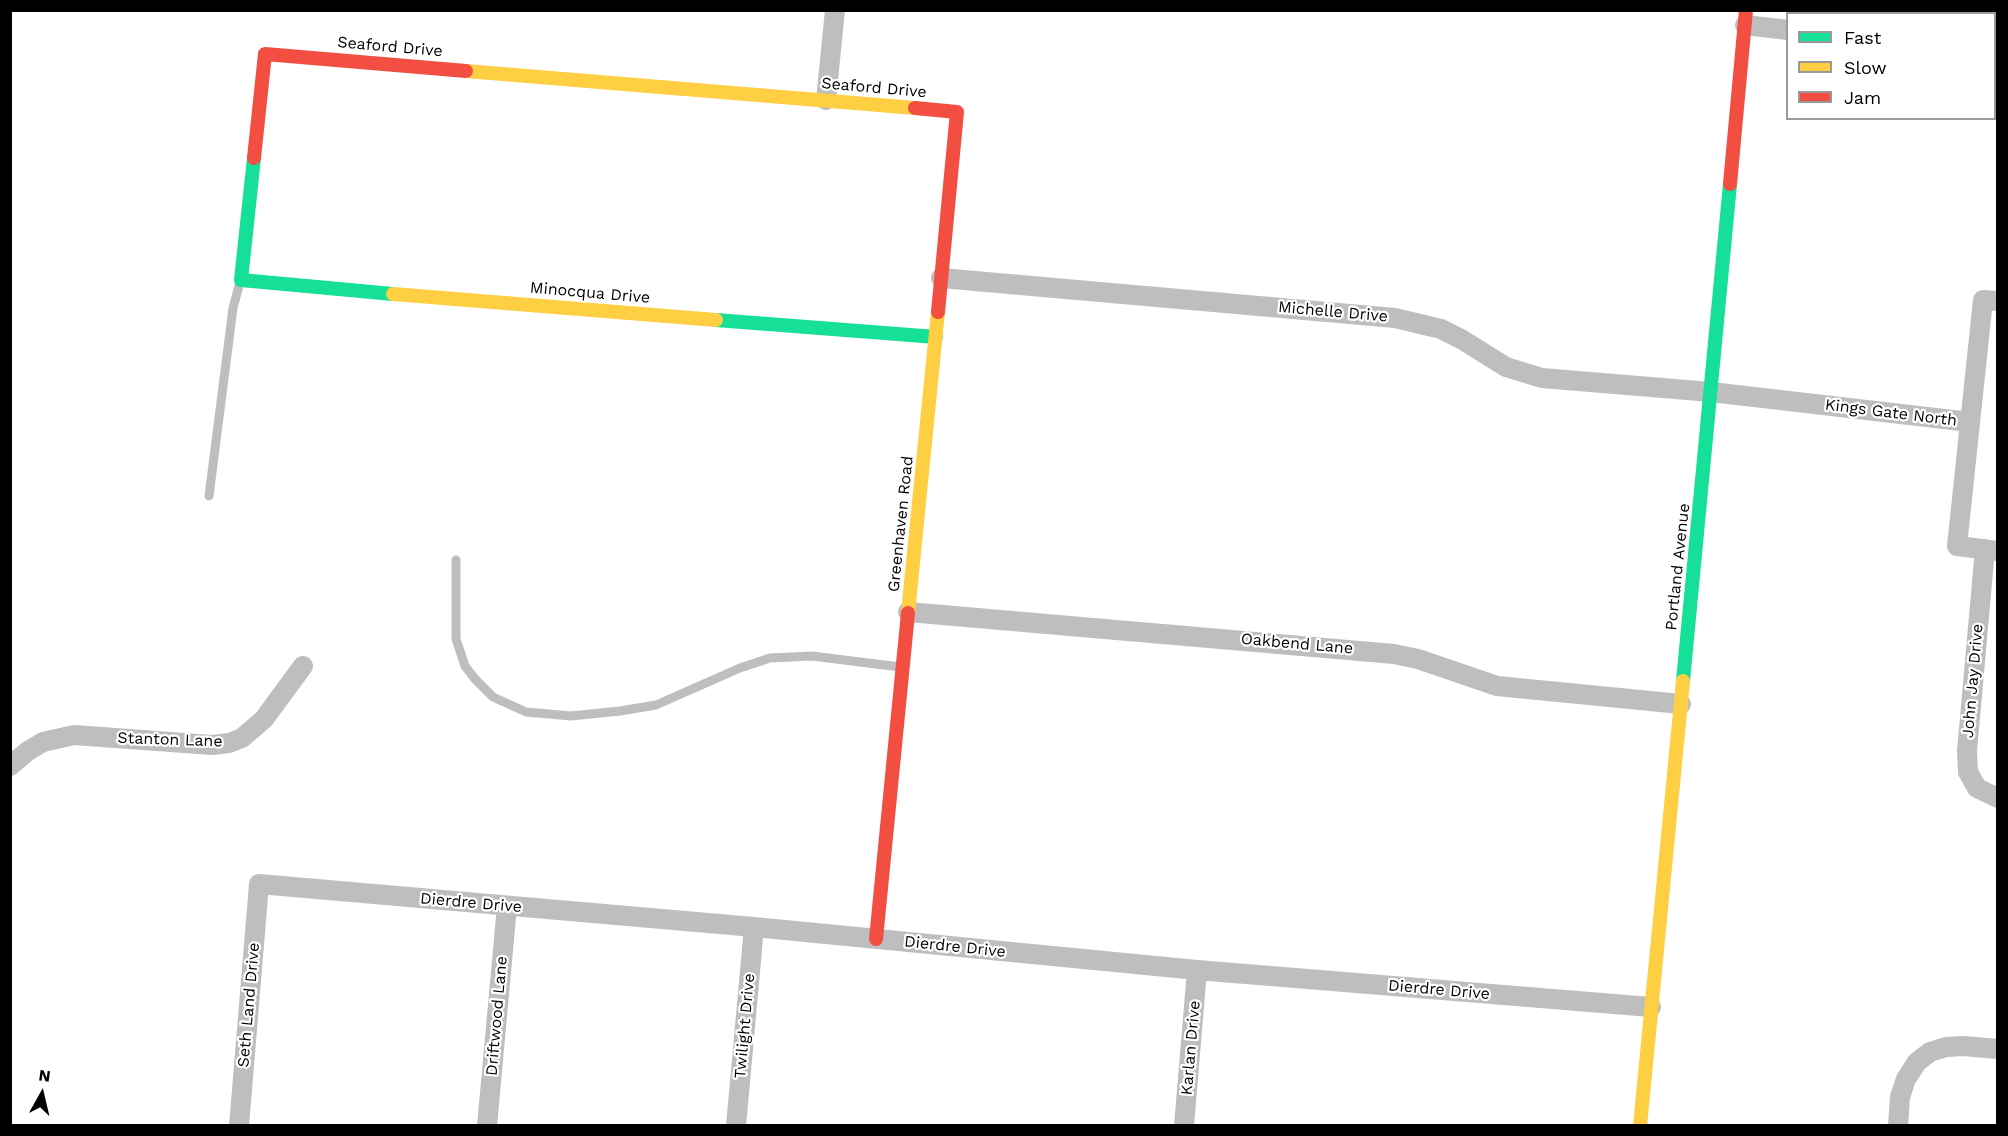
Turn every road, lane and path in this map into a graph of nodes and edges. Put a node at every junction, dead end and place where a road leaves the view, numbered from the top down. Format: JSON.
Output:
{"nodes":[{"id":1,"x":835,"y":10,"type":"edge"},
{"id":2,"x":1745,"y":18,"type":"edge"},
{"id":3,"x":1786,"y":29,"type":"edge"},
{"id":4,"x":826,"y":100,"type":"junction"},
{"id":5,"x":957,"y":112,"type":"joint"},
{"id":6,"x":941,"y":278,"type":"junction"},
{"id":7,"x":241,"y":280,"type":"junction"},
{"id":8,"x":1998,"y":301,"type":"edge"},
{"id":9,"x":936,"y":337,"type":"junction"},
{"id":10,"x":1711,"y":392,"type":"junction"},
{"id":11,"x":1970,"y":422,"type":"junction"},
{"id":12,"x":208,"y":496,"type":"dead end"},
{"id":13,"x":1991,"y":550,"type":"edge"},
{"id":14,"x":456,"y":560,"type":"dead end"},
{"id":15,"x":908,"y":612,"type":"junction"},
{"id":16,"x":303,"y":666,"type":"dead end"},
{"id":17,"x":903,"y":668,"type":"junction"},
{"id":18,"x":1681,"y":704,"type":"junction"},
{"id":19,"x":10,"y":766,"type":"edge"},
{"id":20,"x":1998,"y":798,"type":"edge"},
{"id":21,"x":259,"y":884,"type":"joint"},
{"id":22,"x":507,"y":906,"type":"junction"},
{"id":23,"x":754,"y":927,"type":"junction"},
{"id":24,"x":876,"y":939,"type":"junction"},
{"id":25,"x":1197,"y":970,"type":"junction"},
{"id":26,"x":1651,"y":1006,"type":"junction"},
{"id":27,"x":1998,"y":1049,"type":"edge"},
{"id":28,"x":239,"y":1125,"type":"edge"},
{"id":29,"x":487,"y":1125,"type":"edge"},
{"id":30,"x":736,"y":1125,"type":"edge"},
{"id":31,"x":1185,"y":1125,"type":"edge"},
{"id":32,"x":1640,"y":1125,"type":"edge"},
{"id":33,"x":1898,"y":1125,"type":"edge"}],
"edges":[{"from":1,"to":4,"type":"street"},
{"from":2,"to":3,"type":"street"},
{"from":2,"to":10,"type":"street","name":"Portland Avenue"},
{"from":4,"to":5,"type":"street","name":"Seaford Drive"},
{"from":4,"to":7,"type":"street","name":"Seaford Drive"},
{"from":5,"to":6,"type":"street","name":"Greenhaven Road"},
{"from":6,"to":9,"type":"street","name":"Greenhaven Road"},
{"from":6,"to":10,"type":"street","name":"Michelle Drive"},
{"from":7,"to":9,"type":"street","name":"Minocqua Drive"},
{"from":7,"to":12,"type":"lane","name":"Seaford Drive"},
{"from":8,"to":11,"type":"street","name":"Kings Gate North"},
{"from":9,"to":15,"type":"street","name":"Greenhaven Road"},
{"from":10,"to":11,"type":"street","name":"Kings Gate North"},
{"from":10,"to":18,"type":"street","name":"Portland Avenue"},
{"from":11,"to":13,"type":"street"},
{"from":13,"to":20,"type":"street","name":"John Jay Drive"},
{"from":14,"to":17,"type":"lane"},
{"from":15,"to":17,"type":"street","name":"Greenhaven Road"},
{"from":15,"to":18,"type":"street","name":"Oakbend Lane"},
{"from":16,"to":19,"type":"street","name":"Stanton Lane"},
{"from":17,"to":24,"type":"street","name":"Greenhaven Road"},
{"from":18,"to":26,"type":"street","name":"Portland Avenue"},
{"from":21,"to":22,"type":"street","name":"Dierdre Drive"},
{"from":21,"to":28,"type":"street","name":"Seth Land Drive"},
{"from":22,"to":23,"type":"street","name":"Dierdre Drive"},
{"from":22,"to":29,"type":"street","name":"Driftwood Lane"},
{"from":23,"to":24,"type":"street","name":"Dierdre Drive"},
{"from":23,"to":30,"type":"street","name":"Twilight Drive"},
{"from":24,"to":25,"type":"street","name":"Dierdre Drive"},
{"from":25,"to":26,"type":"street","name":"Dierdre Drive"},
{"from":25,"to":31,"type":"street","name":"Karlan Drive"},
{"from":26,"to":32,"type":"street","name":"Portland Avenue"},
{"from":27,"to":33,"type":"street"}]}
